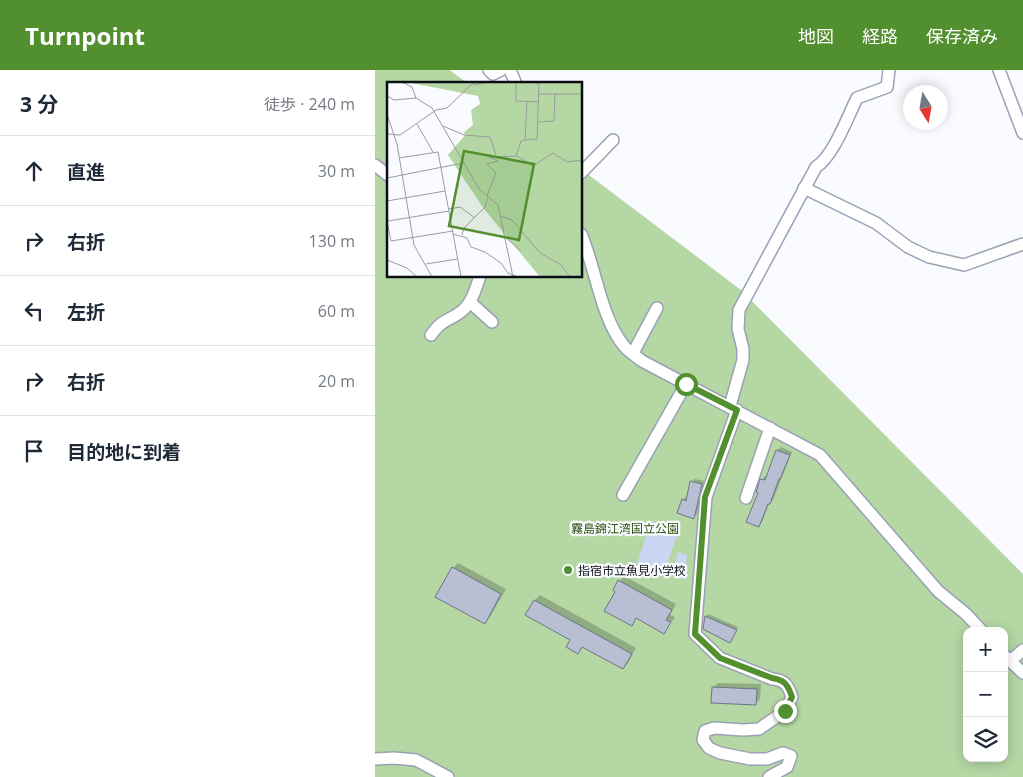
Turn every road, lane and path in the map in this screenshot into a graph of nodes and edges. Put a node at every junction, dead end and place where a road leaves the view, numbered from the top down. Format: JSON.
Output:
{"nodes":[{"id":1,"x":489,"y":70,"type":"edge"},
{"id":2,"x":501,"y":70,"type":"edge"},
{"id":3,"x":510,"y":70,"type":"edge"},
{"id":4,"x":889,"y":70,"type":"edge"},
{"id":5,"x":999,"y":70,"type":"edge"},
{"id":6,"x":515,"y":82,"type":"edge"},
{"id":7,"x":1023,"y":133,"type":"edge"},
{"id":8,"x":613,"y":140,"type":"dead end"},
{"id":9,"x":375,"y":165,"type":"edge"},
{"id":10,"x":583,"y":171,"type":"edge"},
{"id":11,"x":387,"y":174,"type":"edge"},
{"id":12,"x":804,"y":188,"type":"junction"},
{"id":13,"x":1023,"y":244,"type":"edge"},
{"id":14,"x":584,"y":247,"type":"edge"},
{"id":15,"x":479,"y":278,"type":"edge"},
{"id":16,"x":470,"y":302,"type":"junction"},
{"id":17,"x":657,"y":308,"type":"dead end"},
{"id":18,"x":492,"y":322,"type":"dead end"},
{"id":19,"x":431,"y":335,"type":"dead end"},
{"id":20,"x":633,"y":353,"type":"junction"},
{"id":21,"x":686,"y":384,"type":"junction"},
{"id":22,"x":733,"y":408,"type":"junction"},
{"id":23,"x":770,"y":428,"type":"junction"},
{"id":24,"x":623,"y":495,"type":"dead end"},
{"id":25,"x":746,"y":498,"type":"dead end"},
{"id":26,"x":978,"y":627,"type":"edge"},
{"id":27,"x":1023,"y":650,"type":"edge"},
{"id":28,"x":1008,"y":658,"type":"edge"},
{"id":29,"x":1008,"y":659,"type":"edge"},
{"id":30,"x":1023,"y":673,"type":"edge"},
{"id":31,"x":375,"y":759,"type":"edge"},
{"id":32,"x":449,"y":777,"type":"edge"},
{"id":33,"x":769,"y":777,"type":"edge"}],
"edges":[{"from":1,"to":2,"type":"street"},
{"from":3,"to":6,"type":"street"},
{"from":4,"to":12,"type":"street"},
{"from":5,"to":7,"type":"street"},
{"from":8,"to":10,"type":"street"},
{"from":9,"to":11,"type":"street"},
{"from":12,"to":13,"type":"street"},
{"from":12,"to":22,"type":"street"},
{"from":14,"to":20,"type":"street"},
{"from":15,"to":16,"type":"street"},
{"from":16,"to":18,"type":"street"},
{"from":16,"to":19,"type":"street"},
{"from":17,"to":20,"type":"street"},
{"from":20,"to":21,"type":"street"},
{"from":21,"to":22,"type":"street"},
{"from":21,"to":24,"type":"street"},
{"from":22,"to":23,"type":"street"},
{"from":22,"to":33,"type":"street"},
{"from":23,"to":25,"type":"street"},
{"from":23,"to":26,"type":"street"},
{"from":27,"to":28,"type":"street"},
{"from":29,"to":30,"type":"street"},
{"from":31,"to":32,"type":"street"}]}
